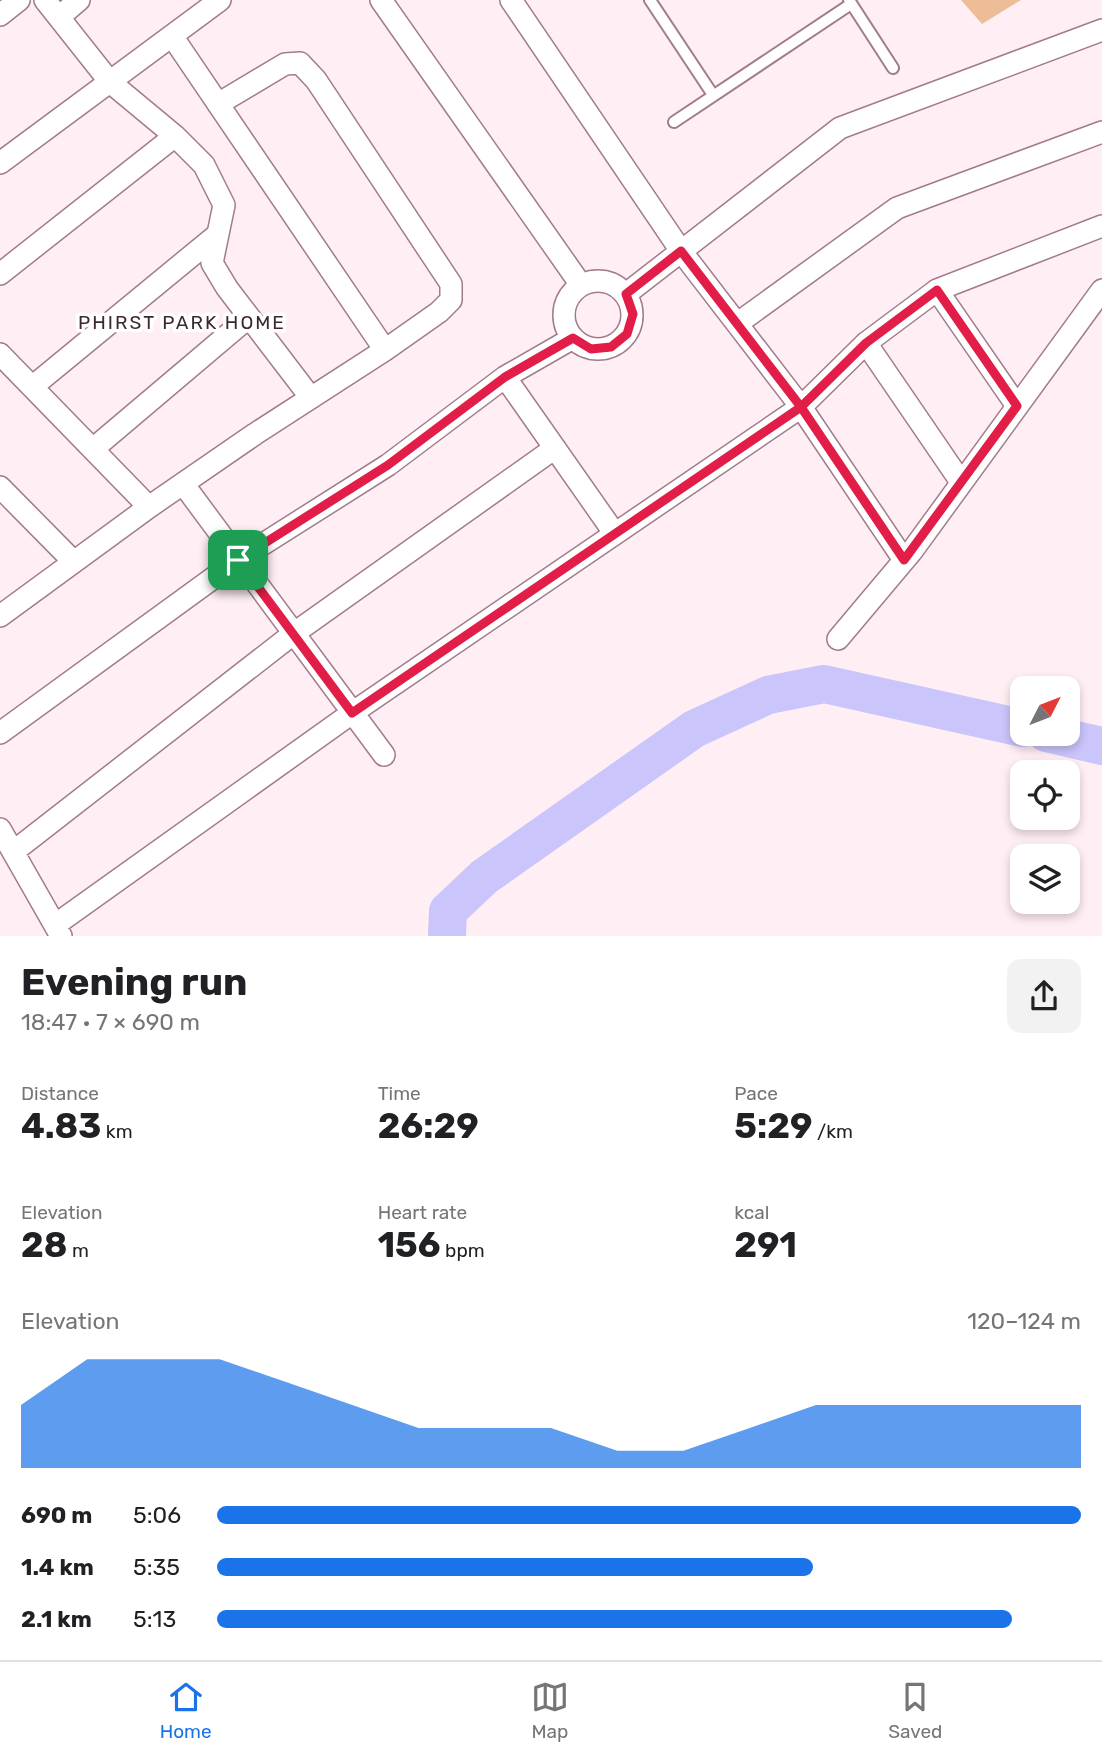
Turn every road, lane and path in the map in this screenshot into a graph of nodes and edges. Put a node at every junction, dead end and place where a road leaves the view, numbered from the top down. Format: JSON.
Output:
{"nodes":[{"id":1,"x":19,"y":0,"type":"edge"},
{"id":2,"x":45,"y":0,"type":"edge"},
{"id":3,"x":79,"y":0,"type":"edge"},
{"id":4,"x":220,"y":0,"type":"edge"},
{"id":5,"x":381,"y":0,"type":"edge"},
{"id":6,"x":510,"y":0,"type":"edge"},
{"id":7,"x":650,"y":0,"type":"edge"},
{"id":8,"x":850,"y":2,"type":"edge"},
{"id":9,"x":0,"y":15,"type":"edge"},
{"id":10,"x":59,"y":18,"type":"junction"},
{"id":11,"x":1102,"y":30,"type":"edge"},
{"id":12,"x":172,"y":36,"type":"junction"},
{"id":13,"x":893,"y":68,"type":"dead end"},
{"id":14,"x":110,"y":82,"type":"junction"},
{"id":15,"x":713,"y":95,"type":"junction"},
{"id":16,"x":218,"y":104,"type":"junction"},
{"id":17,"x":674,"y":122,"type":"dead end"},
{"id":18,"x":1102,"y":132,"type":"edge"},
{"id":19,"x":174,"y":136,"type":"junction"},
{"id":20,"x":0,"y":163,"type":"edge"},
{"id":21,"x":1102,"y":226,"type":"edge"},
{"id":22,"x":218,"y":234,"type":"junction"},
{"id":23,"x":681,"y":251,"type":"junction"},
{"id":24,"x":0,"y":274,"type":"edge"},
{"id":25,"x":581,"y":285,"type":"junction"},
{"id":26,"x":937,"y":290,"type":"junction"},
{"id":27,"x":1102,"y":290,"type":"edge"},
{"id":28,"x":626,"y":294,"type":"junction"},
{"id":29,"x":249,"y":317,"type":"junction"},
{"id":30,"x":738,"y":323,"type":"junction"},
{"id":31,"x":573,"y":338,"type":"junction"},
{"id":32,"x":866,"y":343,"type":"junction"},
{"id":33,"x":385,"y":350,"type":"junction"},
{"id":34,"x":0,"y":354,"type":"edge"},
{"id":35,"x":505,"y":377,"type":"junction"},
{"id":36,"x":32,"y":387,"type":"junction"},
{"id":37,"x":311,"y":398,"type":"junction"},
{"id":38,"x":1017,"y":406,"type":"junction"},
{"id":39,"x":801,"y":407,"type":"junction"},
{"id":40,"x":555,"y":448,"type":"junction"},
{"id":41,"x":93,"y":449,"type":"junction"},
{"id":42,"x":961,"y":482,"type":"junction"},
{"id":43,"x":184,"y":485,"type":"junction"},
{"id":44,"x":0,"y":487,"type":"edge"},
{"id":45,"x":149,"y":507,"type":"junction"},
{"id":46,"x":615,"y":534,"type":"junction"},
{"id":47,"x":238,"y":560,"type":"junction"},
{"id":48,"x":904,"y":560,"type":"junction"},
{"id":49,"x":73,"y":561,"type":"junction"},
{"id":50,"x":0,"y":616,"type":"edge"},
{"id":51,"x":293,"y":634,"type":"junction"},
{"id":52,"x":838,"y":639,"type":"dead end"},
{"id":53,"x":352,"y":713,"type":"junction"},
{"id":54,"x":0,"y":733,"type":"edge"},
{"id":55,"x":384,"y":755,"type":"dead end"},
{"id":56,"x":0,"y":829,"type":"edge"},
{"id":57,"x":13,"y":852,"type":"junction"},
{"id":58,"x":58,"y":930,"type":"edge"}],
"edges":[{"from":1,"to":9,"type":"street"},
{"from":2,"to":10,"type":"street"},
{"from":3,"to":10,"type":"street"},
{"from":4,"to":12,"type":"street"},
{"from":5,"to":25,"type":"street"},
{"from":6,"to":23,"type":"street"},
{"from":7,"to":15,"type":"lane"},
{"from":8,"to":13,"type":"lane"},
{"from":8,"to":15,"type":"lane"},
{"from":10,"to":14,"type":"street"},
{"from":11,"to":23,"type":"street"},
{"from":12,"to":14,"type":"street"},
{"from":12,"to":16,"type":"street"},
{"from":14,"to":19,"type":"street"},
{"from":14,"to":20,"type":"street"},
{"from":15,"to":17,"type":"lane"},
{"from":16,"to":33,"type":"street"},
{"from":16,"to":33,"type":"street"},
{"from":18,"to":30,"type":"street"},
{"from":19,"to":22,"type":"street"},
{"from":19,"to":24,"type":"street"},
{"from":21,"to":26,"type":"street"},
{"from":22,"to":29,"type":"street"},
{"from":22,"to":36,"type":"street"},
{"from":23,"to":28,"type":"street"},
{"from":23,"to":30,"type":"street"},
{"from":25,"to":28,"type":"street"},
{"from":25,"to":31,"type":"street"},
{"from":26,"to":32,"type":"street"},
{"from":26,"to":38,"type":"street"},
{"from":27,"to":38,"type":"street"},
{"from":28,"to":31,"type":"street"},
{"from":29,"to":37,"type":"street"},
{"from":29,"to":41,"type":"street"},
{"from":30,"to":39,"type":"street"},
{"from":31,"to":35,"type":"street"},
{"from":32,"to":39,"type":"street"},
{"from":32,"to":42,"type":"street"},
{"from":33,"to":37,"type":"street"},
{"from":34,"to":36,"type":"street"},
{"from":35,"to":40,"type":"street"},
{"from":35,"to":47,"type":"street"},
{"from":36,"to":41,"type":"street"},
{"from":37,"to":43,"type":"street"},
{"from":38,"to":42,"type":"street"},
{"from":39,"to":46,"type":"street"},
{"from":39,"to":48,"type":"street"},
{"from":40,"to":46,"type":"street"},
{"from":40,"to":51,"type":"street"},
{"from":41,"to":45,"type":"street"},
{"from":42,"to":48,"type":"street"},
{"from":43,"to":45,"type":"street"},
{"from":43,"to":47,"type":"street"},
{"from":44,"to":49,"type":"street"},
{"from":45,"to":49,"type":"street"},
{"from":46,"to":53,"type":"street"},
{"from":47,"to":51,"type":"street"},
{"from":47,"to":54,"type":"street"},
{"from":48,"to":52,"type":"street"},
{"from":49,"to":50,"type":"street"},
{"from":51,"to":53,"type":"street"},
{"from":51,"to":57,"type":"street"},
{"from":53,"to":55,"type":"street"},
{"from":53,"to":58,"type":"street"},
{"from":56,"to":57,"type":"street"},
{"from":57,"to":58,"type":"street"}]}
